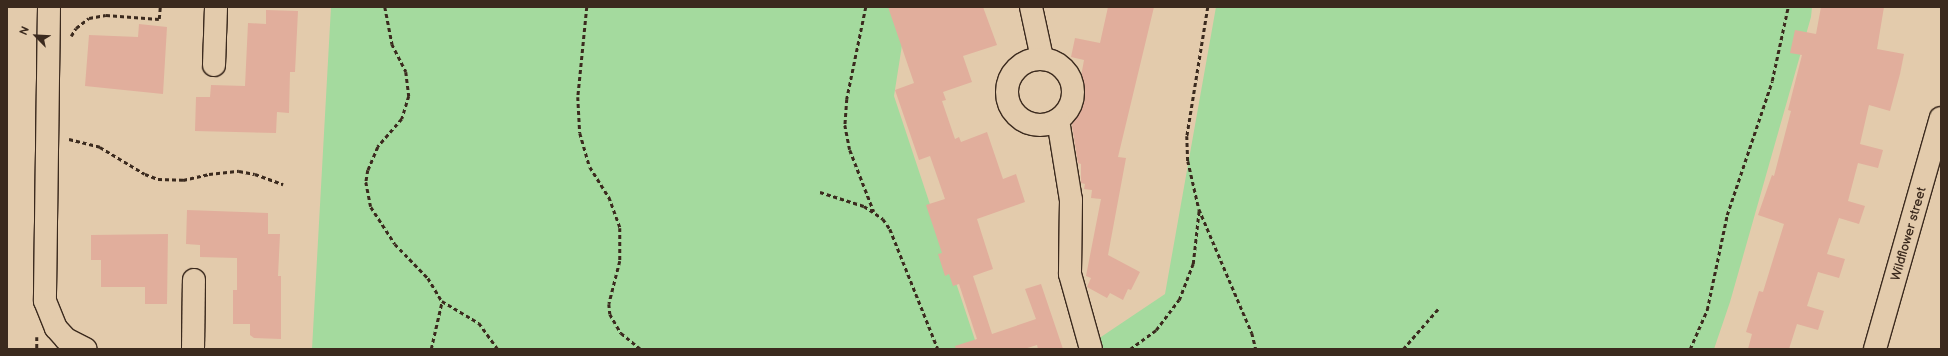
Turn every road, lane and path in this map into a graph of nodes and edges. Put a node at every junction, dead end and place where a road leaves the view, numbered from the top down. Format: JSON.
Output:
{"nodes":[{"id":1,"x":49,"y":7,"type":"edge"},
{"id":2,"x":160,"y":7,"type":"edge"},
{"id":3,"x":216,"y":7,"type":"edge"},
{"id":4,"x":385,"y":7,"type":"edge"},
{"id":5,"x":587,"y":7,"type":"edge"},
{"id":6,"x":866,"y":7,"type":"edge"},
{"id":7,"x":1031,"y":7,"type":"edge"},
{"id":8,"x":1208,"y":7,"type":"edge"},
{"id":9,"x":1788,"y":7,"type":"edge"},
{"id":10,"x":70,"y":39,"type":"dead end"},
{"id":11,"x":1042,"y":58,"type":"junction"},
{"id":12,"x":214,"y":65,"type":"dead end"},
{"id":13,"x":1941,"y":118,"type":"edge"},
{"id":14,"x":1058,"y":120,"type":"junction"},
{"id":15,"x":68,"y":132,"type":"dead end"},
{"id":16,"x":68,"y":140,"type":"junction"},
{"id":17,"x":68,"y":147,"type":"dead end"},
{"id":18,"x":283,"y":184,"type":"dead end"},
{"id":19,"x":820,"y":192,"type":"dead end"},
{"id":20,"x":1199,"y":209,"type":"junction"},
{"id":21,"x":874,"y":212,"type":"junction"},
{"id":22,"x":194,"y":280,"type":"dead end"},
{"id":23,"x":442,"y":301,"type":"junction"},
{"id":24,"x":1438,"y":309,"type":"dead end"},
{"id":25,"x":86,"y":349,"type":"edge"},
{"id":26,"x":193,"y":349,"type":"edge"},
{"id":27,"x":431,"y":349,"type":"edge"},
{"id":28,"x":498,"y":349,"type":"edge"},
{"id":29,"x":641,"y":349,"type":"edge"},
{"id":30,"x":938,"y":349,"type":"edge"},
{"id":31,"x":1091,"y":349,"type":"edge"},
{"id":32,"x":1130,"y":349,"type":"edge"},
{"id":33,"x":1256,"y":349,"type":"edge"},
{"id":34,"x":1403,"y":349,"type":"edge"},
{"id":35,"x":1690,"y":349,"type":"edge"},
{"id":36,"x":1875,"y":349,"type":"edge"}],
"edges":[{"from":1,"to":25,"type":"street"},
{"from":2,"to":10,"type":"path"},
{"from":3,"to":12,"type":"street"},
{"from":4,"to":23,"type":"path"},
{"from":5,"to":29,"type":"path"},
{"from":6,"to":21,"type":"path"},
{"from":7,"to":11,"type":"street"},
{"from":8,"to":20,"type":"path"},
{"from":9,"to":35,"type":"path"},
{"from":11,"to":14,"type":"street"},
{"from":11,"to":14,"type":"street"},
{"from":13,"to":36,"type":"street","name":"Wildflower street"},
{"from":14,"to":31,"type":"street"},
{"from":15,"to":16,"type":"path"},
{"from":16,"to":17,"type":"path"},
{"from":16,"to":18,"type":"path"},
{"from":19,"to":21,"type":"path"},
{"from":20,"to":32,"type":"path"},
{"from":20,"to":33,"type":"path"},
{"from":21,"to":30,"type":"path"},
{"from":22,"to":26,"type":"street"},
{"from":23,"to":27,"type":"path"},
{"from":23,"to":28,"type":"path"},
{"from":24,"to":34,"type":"path"}]}
